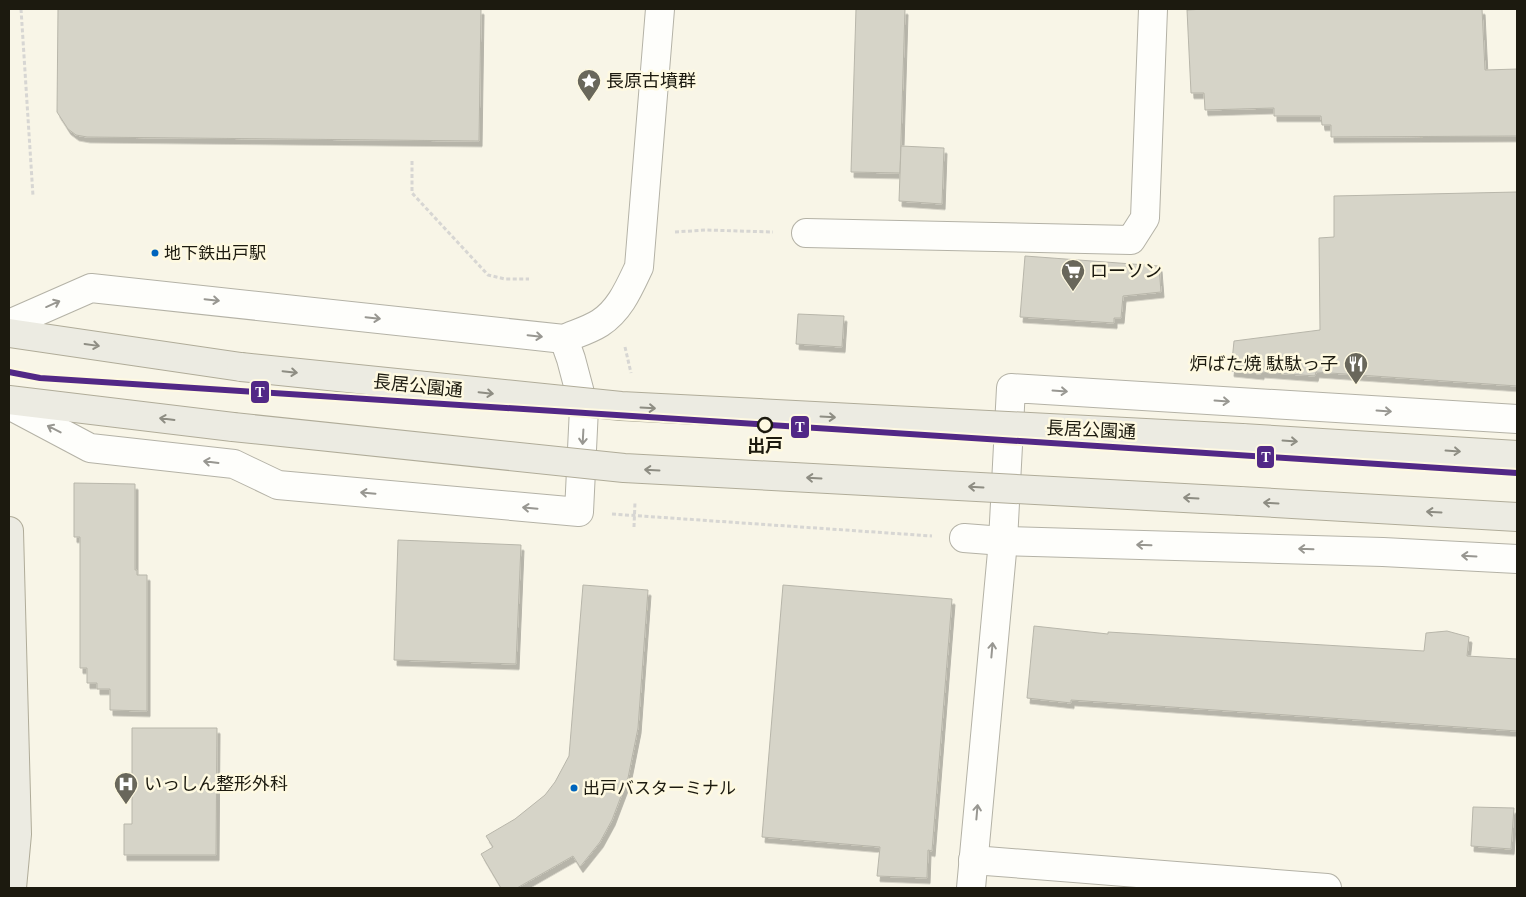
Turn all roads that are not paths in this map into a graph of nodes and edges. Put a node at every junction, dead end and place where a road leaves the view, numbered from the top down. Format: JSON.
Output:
{"nodes":[{"id":1,"x":660,"y":9,"type":"edge"},
{"id":2,"x":1153,"y":9,"type":"edge"},
{"id":3,"x":806,"y":233,"type":"road end"},
{"id":4,"x":9,"y":324,"type":"edge"},
{"id":5,"x":9,"y":334,"type":"edge"},
{"id":6,"x":564,"y":339,"type":"junction"},
{"id":7,"x":9,"y":400,"type":"edge"},
{"id":8,"x":9,"y":405,"type":"edge"},
{"id":9,"x":1517,"y":419,"type":"edge"},
{"id":10,"x":1517,"y":455,"type":"edge"},
{"id":11,"x":1517,"y":517,"type":"edge"},
{"id":12,"x":9,"y":531,"type":"edge"},
{"id":13,"x":964,"y":538,"type":"road end"},
{"id":14,"x":1003,"y":541,"type":"junction"},
{"id":15,"x":1517,"y":559,"type":"edge"},
{"id":16,"x":973,"y":860,"type":"junction"},
{"id":17,"x":12,"y":888,"type":"edge"},
{"id":18,"x":971,"y":888,"type":"edge"},
{"id":19,"x":1327,"y":888,"type":"edge"}],
"edges":[{"from":1,"to":6,"type":"street"},
{"from":2,"to":3,"type":"street"},
{"from":4,"to":6,"type":"street","one_way":true},
{"from":5,"to":10,"type":"main road","name":"長居公園通","one_way":true,"bridge":true},
{"from":6,"to":8,"type":"street","one_way":true},
{"from":11,"to":7,"type":"main road","one_way":true,"bridge":true},
{"from":14,"to":9,"type":"street","one_way":true},
{"from":12,"to":17,"type":"main road"},
{"from":13,"to":14,"type":"street"},
{"from":15,"to":14,"type":"street","one_way":true},
{"from":16,"to":14,"type":"street","one_way":true},
{"from":16,"to":18,"type":"street"},
{"from":16,"to":19,"type":"street"}]}
